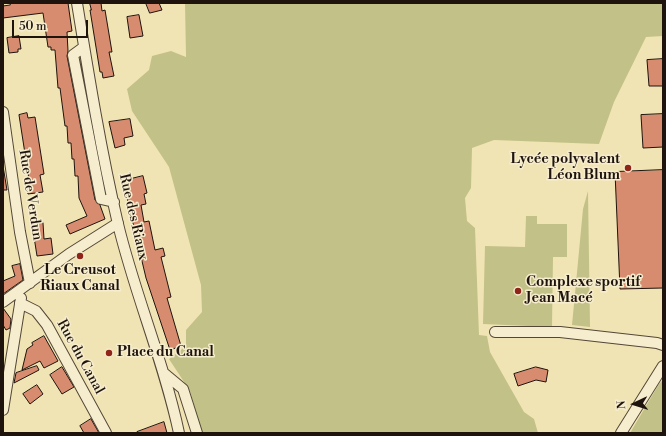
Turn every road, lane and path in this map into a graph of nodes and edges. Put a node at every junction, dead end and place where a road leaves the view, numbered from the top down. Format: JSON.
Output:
{"nodes":[{"id":1,"x":77,"y":3,"type":"edge"},
{"id":2,"x":3,"y":112,"type":"edge"},
{"id":3,"x":118,"y":223,"type":"junction"},
{"id":4,"x":26,"y":286,"type":"junction"},
{"id":5,"x":3,"y":302,"type":"edge"},
{"id":6,"x":20,"y":303,"type":"junction"},
{"id":7,"x":495,"y":332,"type":"dead end"},
{"id":8,"x":663,"y":345,"type":"edge"},
{"id":9,"x":663,"y":366,"type":"edge"},
{"id":10,"x":165,"y":374,"type":"junction"},
{"id":11,"x":3,"y":410,"type":"edge"},
{"id":12,"x":106,"y":433,"type":"edge"},
{"id":13,"x":179,"y":433,"type":"edge"},
{"id":14,"x":197,"y":433,"type":"edge"},
{"id":15,"x":621,"y":433,"type":"edge"}],
"edges":[{"from":1,"to":3,"type":"street","name":"Rue des Riaux"},
{"from":2,"to":4,"type":"street","name":"Rue de Verdun"},
{"from":3,"to":4,"type":"street"},
{"from":3,"to":10,"type":"street","name":"Rue des Riaux"},
{"from":4,"to":5,"type":"street"},
{"from":4,"to":6,"type":"street","name":"Rue de Verdun"},
{"from":6,"to":11,"type":"street","name":"Rue de Verdun"},
{"from":6,"to":12,"type":"street","name":"Rue du Canal"},
{"from":7,"to":8,"type":"street"},
{"from":9,"to":15,"type":"street"},
{"from":10,"to":13,"type":"street","name":"Rue des Riaux"},
{"from":10,"to":14,"type":"street"}]}
